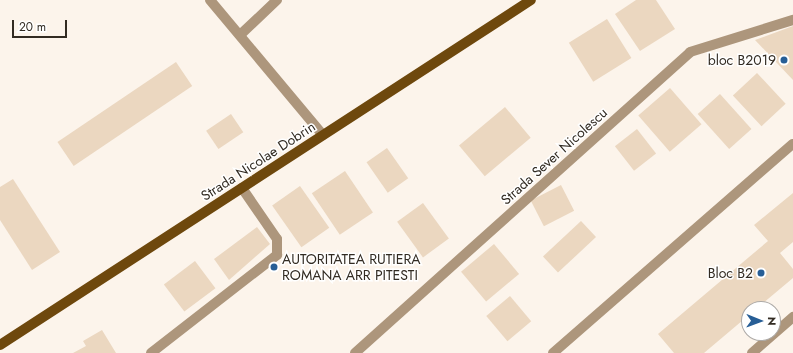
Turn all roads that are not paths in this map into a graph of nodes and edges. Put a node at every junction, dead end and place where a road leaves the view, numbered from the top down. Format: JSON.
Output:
{"nodes":[{"id":1,"x":210,"y":0,"type":"edge"},
{"id":2,"x":277,"y":0,"type":"edge"},
{"id":3,"x":530,"y":0,"type":"edge"},
{"id":4,"x":793,"y":20,"type":"edge"},
{"id":5,"x":240,"y":35,"type":"junction"},
{"id":6,"x":323,"y":135,"type":"junction"},
{"id":7,"x":793,"y":144,"type":"edge"},
{"id":8,"x":242,"y":188,"type":"junction"},
{"id":9,"x":793,"y":317,"type":"edge"},
{"id":10,"x":0,"y":345,"type":"edge"},
{"id":11,"x":152,"y":353,"type":"edge"},
{"id":12,"x":356,"y":353,"type":"edge"},
{"id":13,"x":553,"y":353,"type":"edge"},
{"id":14,"x":752,"y":353,"type":"edge"}],
"edges":[{"from":1,"to":5,"type":"street"},
{"from":2,"to":5,"type":"street"},
{"from":3,"to":6,"type":"main road","name":"Strada Nicolae Dobrin"},
{"from":4,"to":12,"type":"street","name":"Strada Sever Nicolescu"},
{"from":5,"to":6,"type":"street"},
{"from":6,"to":8,"type":"main road","name":"Strada Nicolae Dobrin"},
{"from":7,"to":13,"type":"street"},
{"from":8,"to":10,"type":"main road","name":"Strada Nicolae Dobrin"},
{"from":8,"to":11,"type":"street"},
{"from":9,"to":14,"type":"street"}]}
